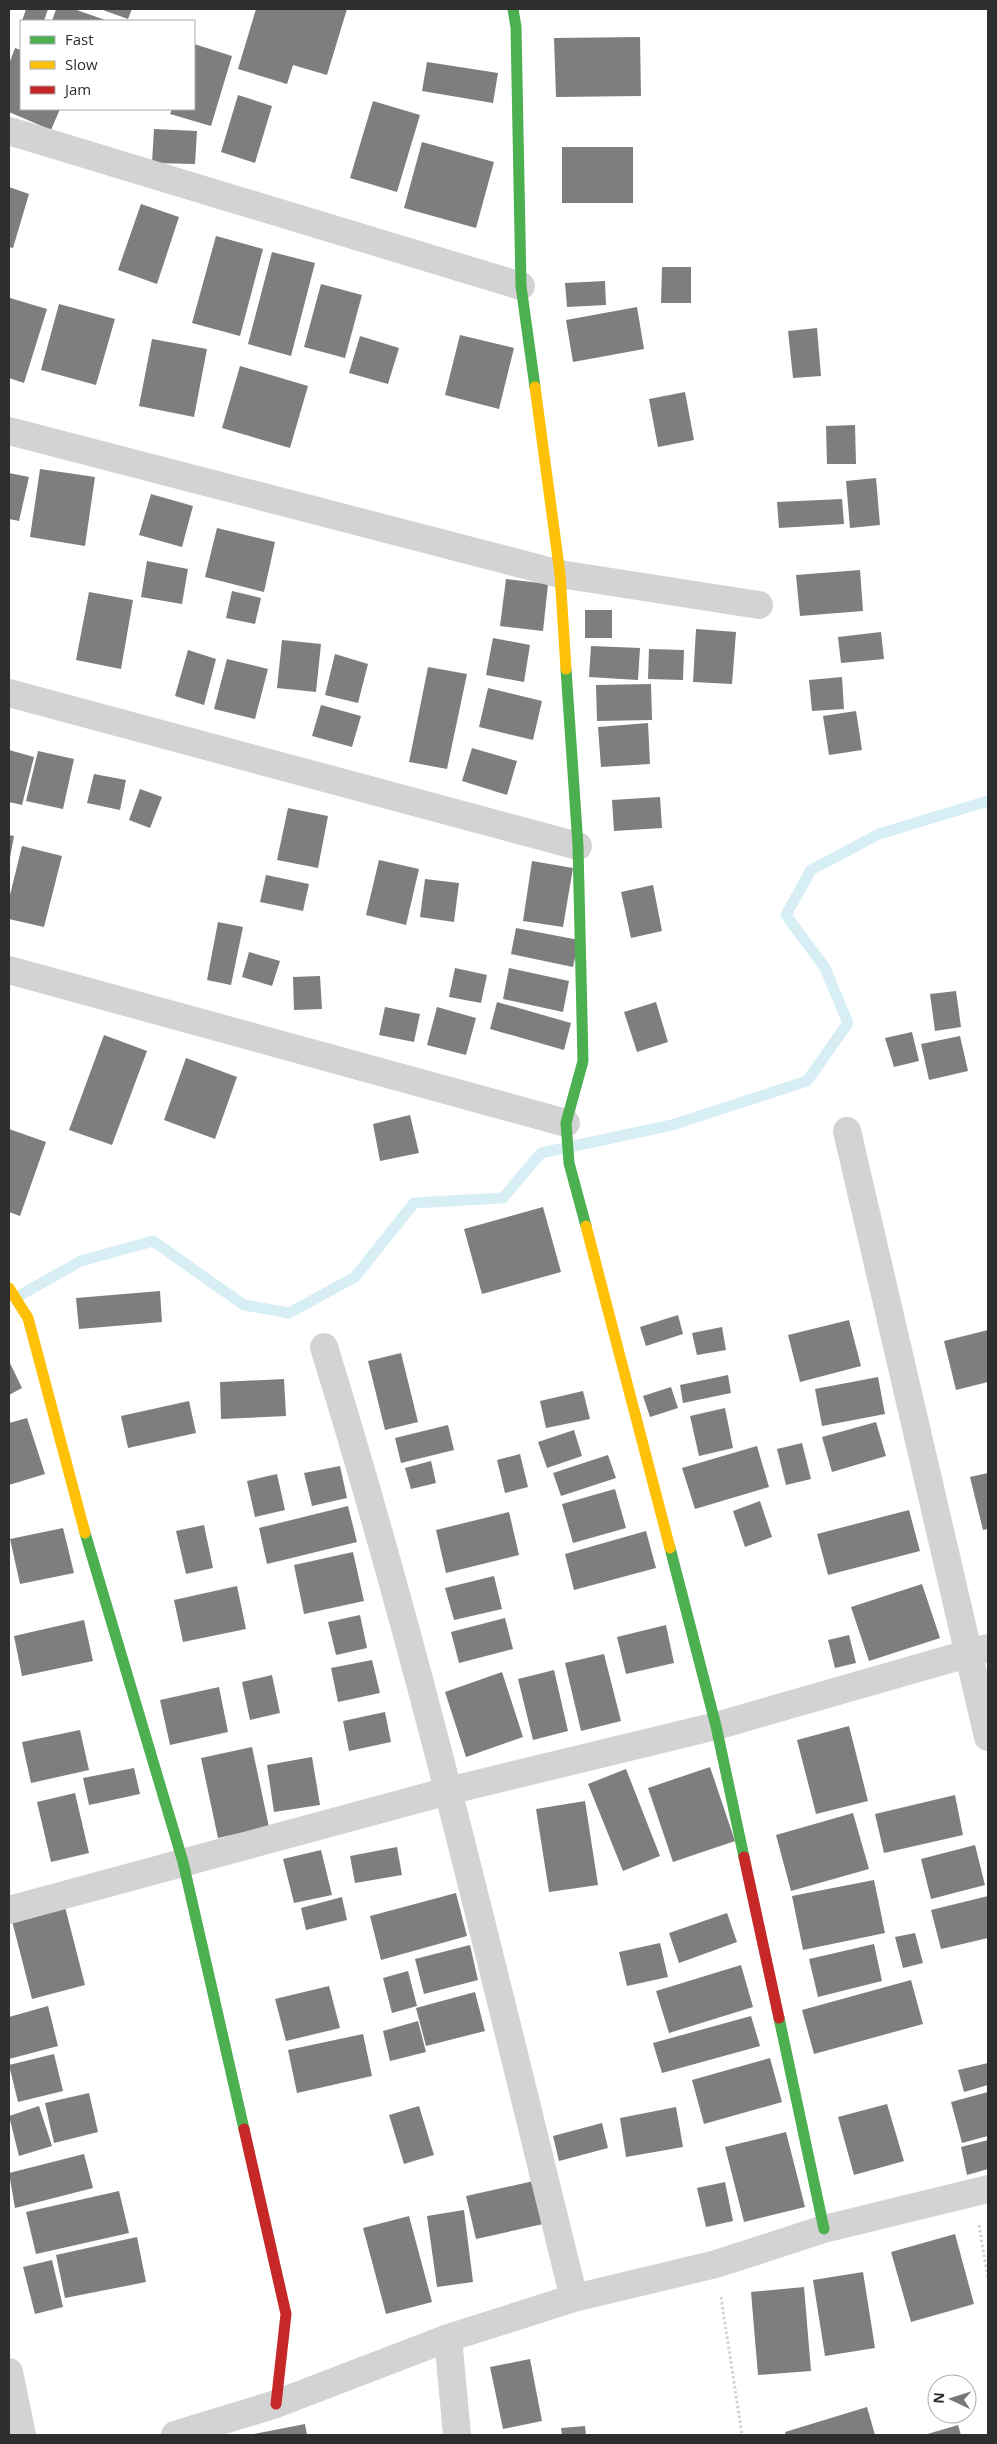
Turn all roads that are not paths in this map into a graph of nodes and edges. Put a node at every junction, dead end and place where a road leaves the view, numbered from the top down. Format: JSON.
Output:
{"nodes":[{"id":1,"x":513,"y":9,"type":"edge"},
{"id":2,"x":9,"y":131,"type":"edge"},
{"id":3,"x":520,"y":286,"type":"junction"},
{"id":4,"x":9,"y":431,"type":"edge"},
{"id":5,"x":560,"y":574,"type":"junction"},
{"id":6,"x":759,"y":605,"type":"dead end"},
{"id":7,"x":9,"y":693,"type":"edge"},
{"id":8,"x":578,"y":846,"type":"junction"},
{"id":9,"x":9,"y":970,"type":"edge"},
{"id":10,"x":566,"y":1123,"type":"junction"},
{"id":11,"x":847,"y":1131,"type":"dead end"},
{"id":12,"x":9,"y":1288,"type":"edge"},
{"id":13,"x":324,"y":1347,"type":"dead end"},
{"id":14,"x":978,"y":1651,"type":"edge"},
{"id":15,"x":716,"y":1726,"type":"junction"},
{"id":16,"x":988,"y":1737,"type":"edge"},
{"id":17,"x":448,"y":1791,"type":"junction"},
{"id":18,"x":183,"y":1862,"type":"junction"},
{"id":19,"x":9,"y":1910,"type":"edge"},
{"id":20,"x":981,"y":2190,"type":"edge"},
{"id":21,"x":824,"y":2229,"type":"junction"},
{"id":22,"x":574,"y":2298,"type":"junction"},
{"id":23,"x":448,"y":2338,"type":"junction"},
{"id":24,"x":9,"y":2372,"type":"edge"},
{"id":25,"x":276,"y":2404,"type":"junction"},
{"id":26,"x":184,"y":2434,"type":"edge"},
{"id":27,"x":22,"y":2435,"type":"edge"},
{"id":28,"x":457,"y":2435,"type":"edge"}],
"edges":[{"from":1,"to":3,"type":"street"},
{"from":2,"to":3,"type":"street"},
{"from":3,"to":5,"type":"street"},
{"from":4,"to":5,"type":"street"},
{"from":5,"to":6,"type":"street"},
{"from":5,"to":8,"type":"street"},
{"from":7,"to":8,"type":"street"},
{"from":8,"to":10,"type":"street"},
{"from":9,"to":10,"type":"street"},
{"from":10,"to":15,"type":"street"},
{"from":11,"to":14,"type":"street"},
{"from":12,"to":18,"type":"street"},
{"from":13,"to":17,"type":"street"},
{"from":14,"to":15,"type":"street"},
{"from":14,"to":16,"type":"street"},
{"from":15,"to":17,"type":"street"},
{"from":15,"to":21,"type":"street"},
{"from":17,"to":18,"type":"street"},
{"from":17,"to":22,"type":"street"},
{"from":18,"to":19,"type":"street"},
{"from":18,"to":25,"type":"street"},
{"from":20,"to":21,"type":"street"},
{"from":21,"to":22,"type":"street"},
{"from":22,"to":23,"type":"street"},
{"from":23,"to":25,"type":"street"},
{"from":23,"to":28,"type":"street"},
{"from":24,"to":27,"type":"street"},
{"from":25,"to":26,"type":"street"}]}
